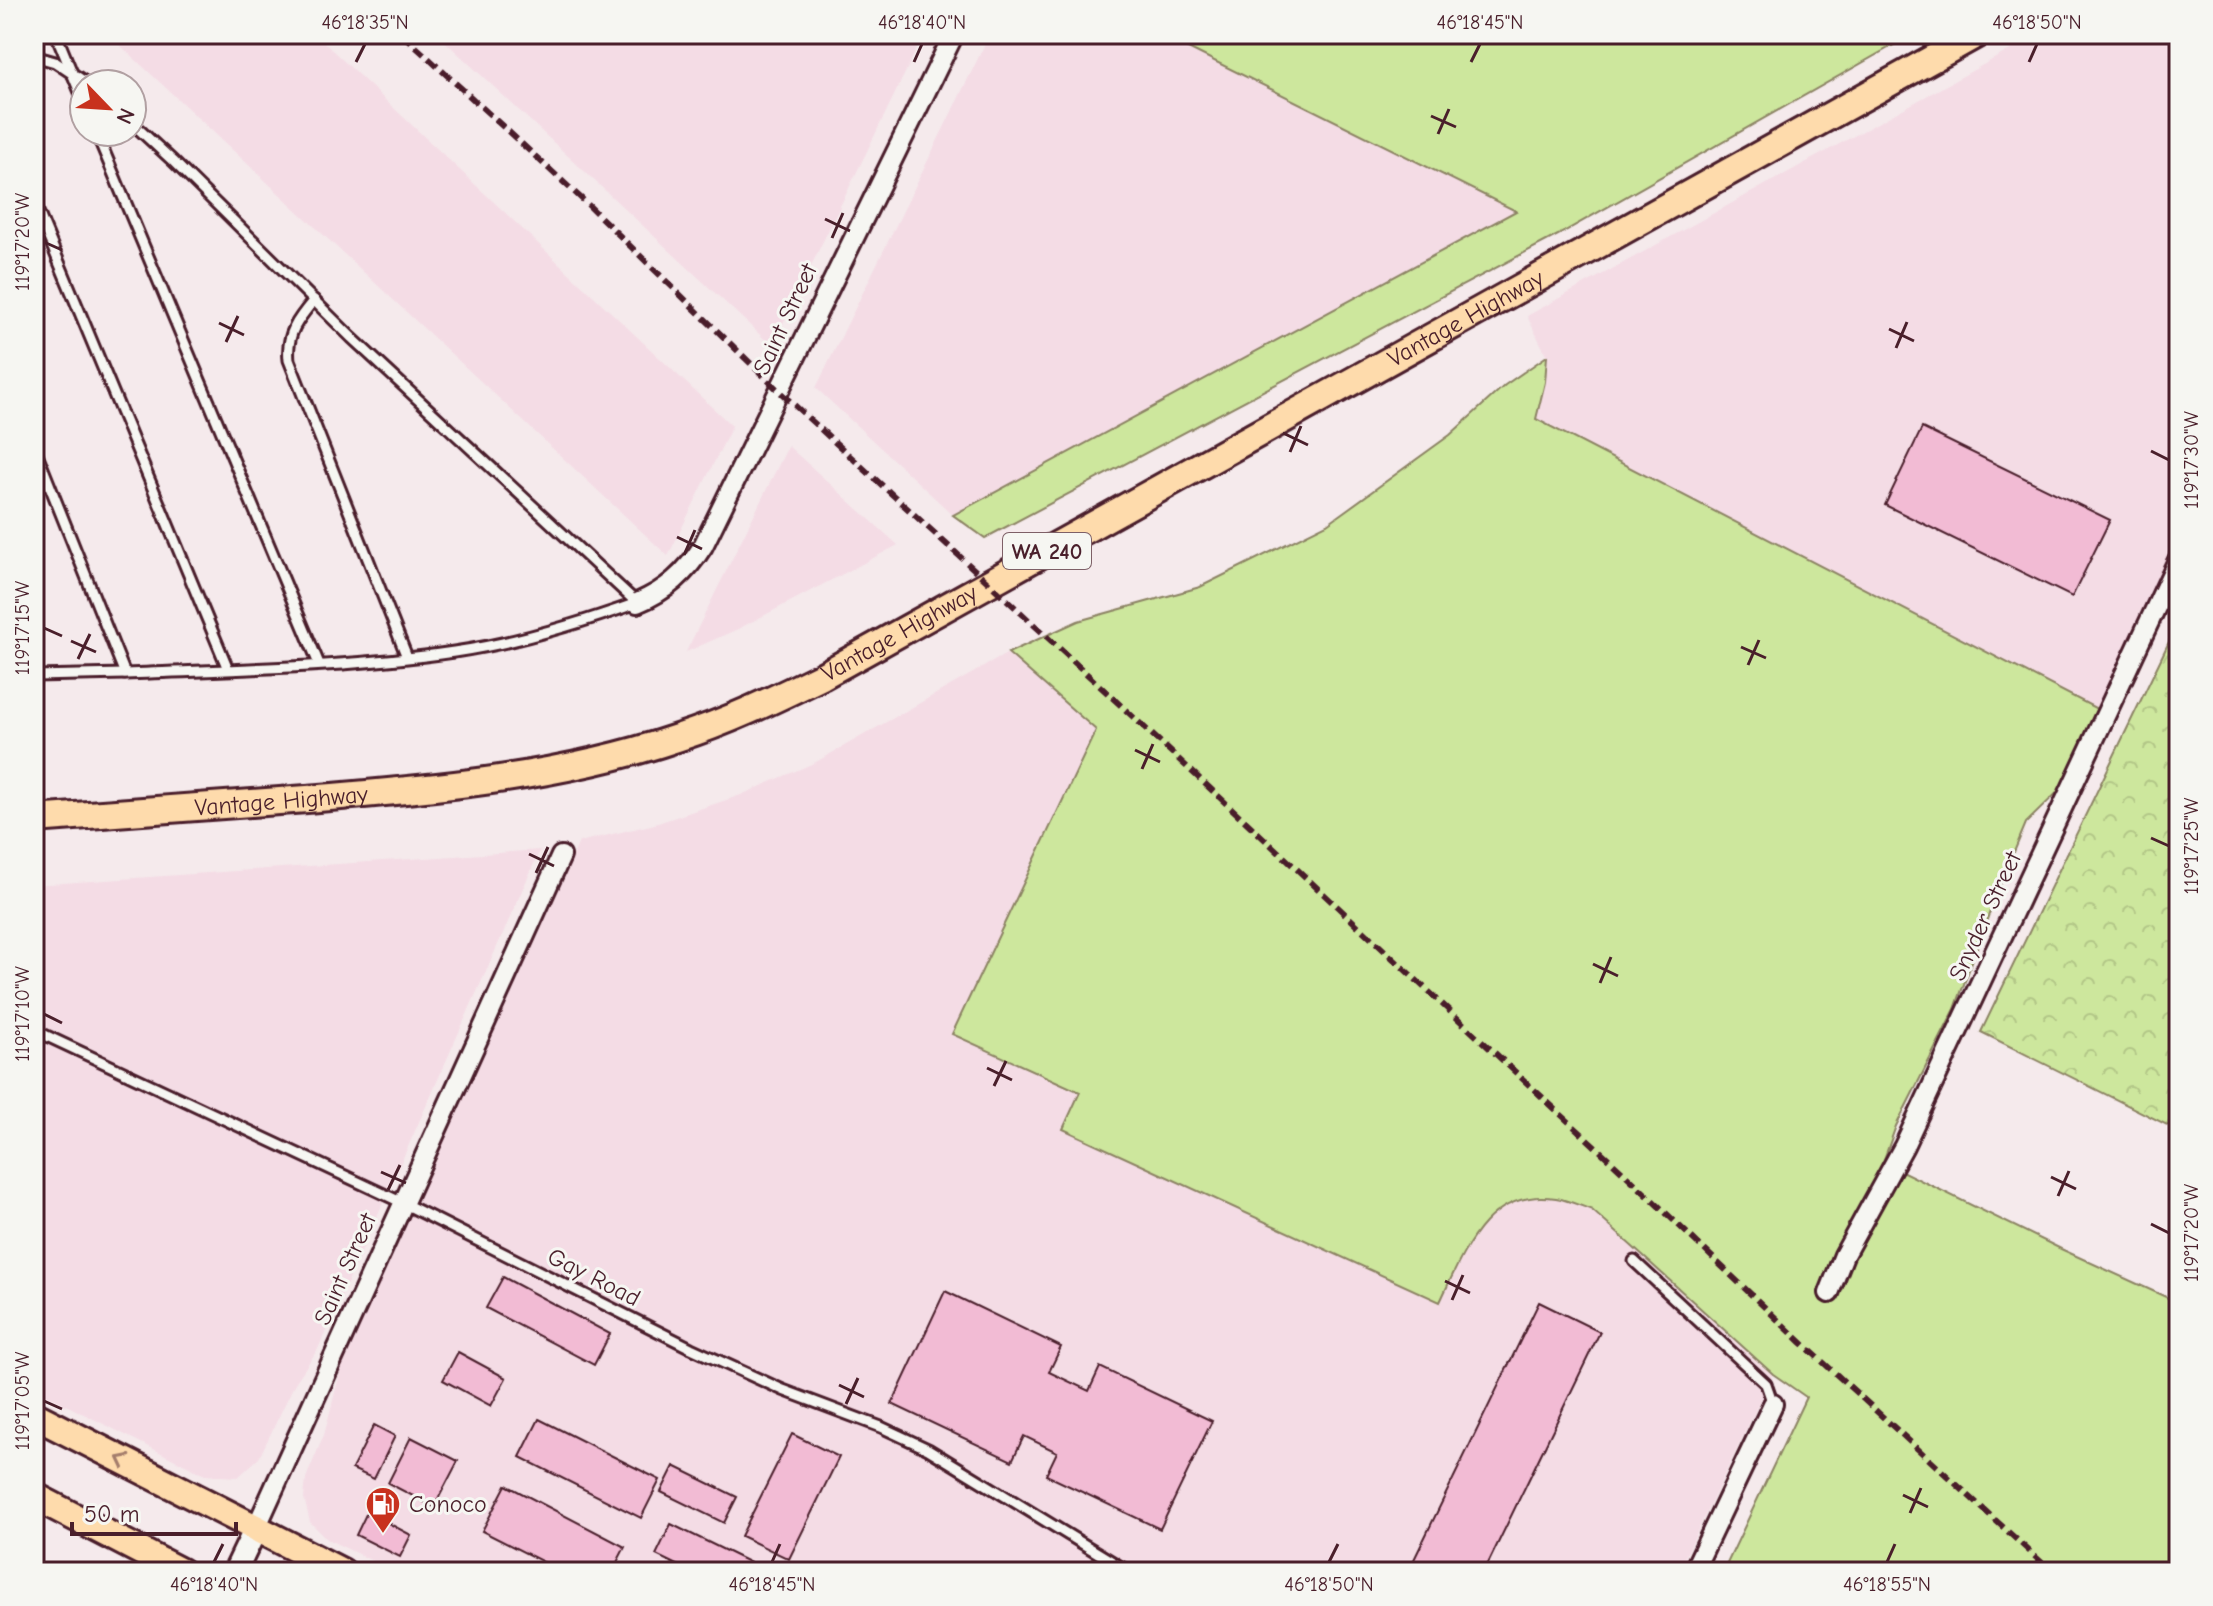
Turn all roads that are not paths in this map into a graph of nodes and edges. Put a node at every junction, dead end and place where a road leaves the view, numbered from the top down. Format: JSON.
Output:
{"nodes":[{"id":1,"x":56,"y":34,"type":"edge"},
{"id":2,"x":954,"y":34,"type":"edge"},
{"id":3,"x":1977,"y":34,"type":"edge"},
{"id":4,"x":34,"y":56,"type":"edge"},
{"id":5,"x":69,"y":68,"type":"edge"},
{"id":6,"x":68,"y":70,"type":"edge"},
{"id":7,"x":148,"y":138,"type":"edge"},
{"id":8,"x":103,"y":148,"type":"edge"},
{"id":9,"x":34,"y":202,"type":"edge"},
{"id":10,"x":314,"y":300,"type":"junction"},
{"id":11,"x":34,"y":446,"type":"edge"},
{"id":12,"x":2179,"y":558,"type":"edge"},
{"id":13,"x":637,"y":603,"type":"junction"},
{"id":14,"x":407,"y":657,"type":"junction"},
{"id":15,"x":319,"y":664,"type":"junction"},
{"id":16,"x":228,"y":669,"type":"junction"},
{"id":17,"x":125,"y":674,"type":"junction"},
{"id":18,"x":34,"y":676,"type":"edge"},
{"id":19,"x":34,"y":819,"type":"edge"},
{"id":20,"x":561,"y":856,"type":"dead end"},
{"id":21,"x":34,"y":1030,"type":"edge"},
{"id":22,"x":403,"y":1203,"type":"junction"},
{"id":23,"x":1634,"y":1261,"type":"dead end"},
{"id":24,"x":1829,"y":1293,"type":"dead end"},
{"id":25,"x":1773,"y":1404,"type":"joint"},
{"id":26,"x":34,"y":1415,"type":"edge"},
{"id":27,"x":34,"y":1496,"type":"edge"},
{"id":28,"x":256,"y":1528,"type":"junction"},
{"id":29,"x":181,"y":1572,"type":"edge"},
{"id":30,"x":235,"y":1572,"type":"edge"},
{"id":31,"x":342,"y":1572,"type":"edge"},
{"id":32,"x":1129,"y":1572,"type":"edge"},
{"id":33,"x":1693,"y":1572,"type":"edge"}],
"edges":[{"from":1,"to":5,"type":"lane"},
{"from":2,"to":13,"type":"street","name":"Saint Street"},
{"from":3,"to":19,"type":"main road","name":"Vantage Highway","number":"WA 240"},
{"from":4,"to":6,"type":"lane"},
{"from":7,"to":10,"type":"lane"},
{"from":8,"to":15,"type":"lane"},
{"from":9,"to":16,"type":"lane"},
{"from":10,"to":13,"type":"lane"},
{"from":10,"to":14,"type":"lane"},
{"from":11,"to":17,"type":"lane"},
{"from":12,"to":24,"type":"street","name":"Snyder Street"},
{"from":13,"to":14,"type":"lane"},
{"from":14,"to":15,"type":"lane"},
{"from":15,"to":16,"type":"lane"},
{"from":16,"to":17,"type":"lane"},
{"from":17,"to":18,"type":"lane"},
{"from":20,"to":22,"type":"street","name":"Saint Street"},
{"from":21,"to":22,"type":"lane","name":"Gay Road"},
{"from":22,"to":28,"type":"street","name":"Saint Street"},
{"from":22,"to":32,"type":"lane","name":"Gay Road"},
{"from":23,"to":25,"type":"lane"},
{"from":25,"to":33,"type":"street"},
{"from":28,"to":26,"type":"main road","one_way":true},
{"from":27,"to":29,"type":"main road"},
{"from":28,"to":30,"type":"street","name":"Saint Street"},
{"from":28,"to":31,"type":"main road"}]}
